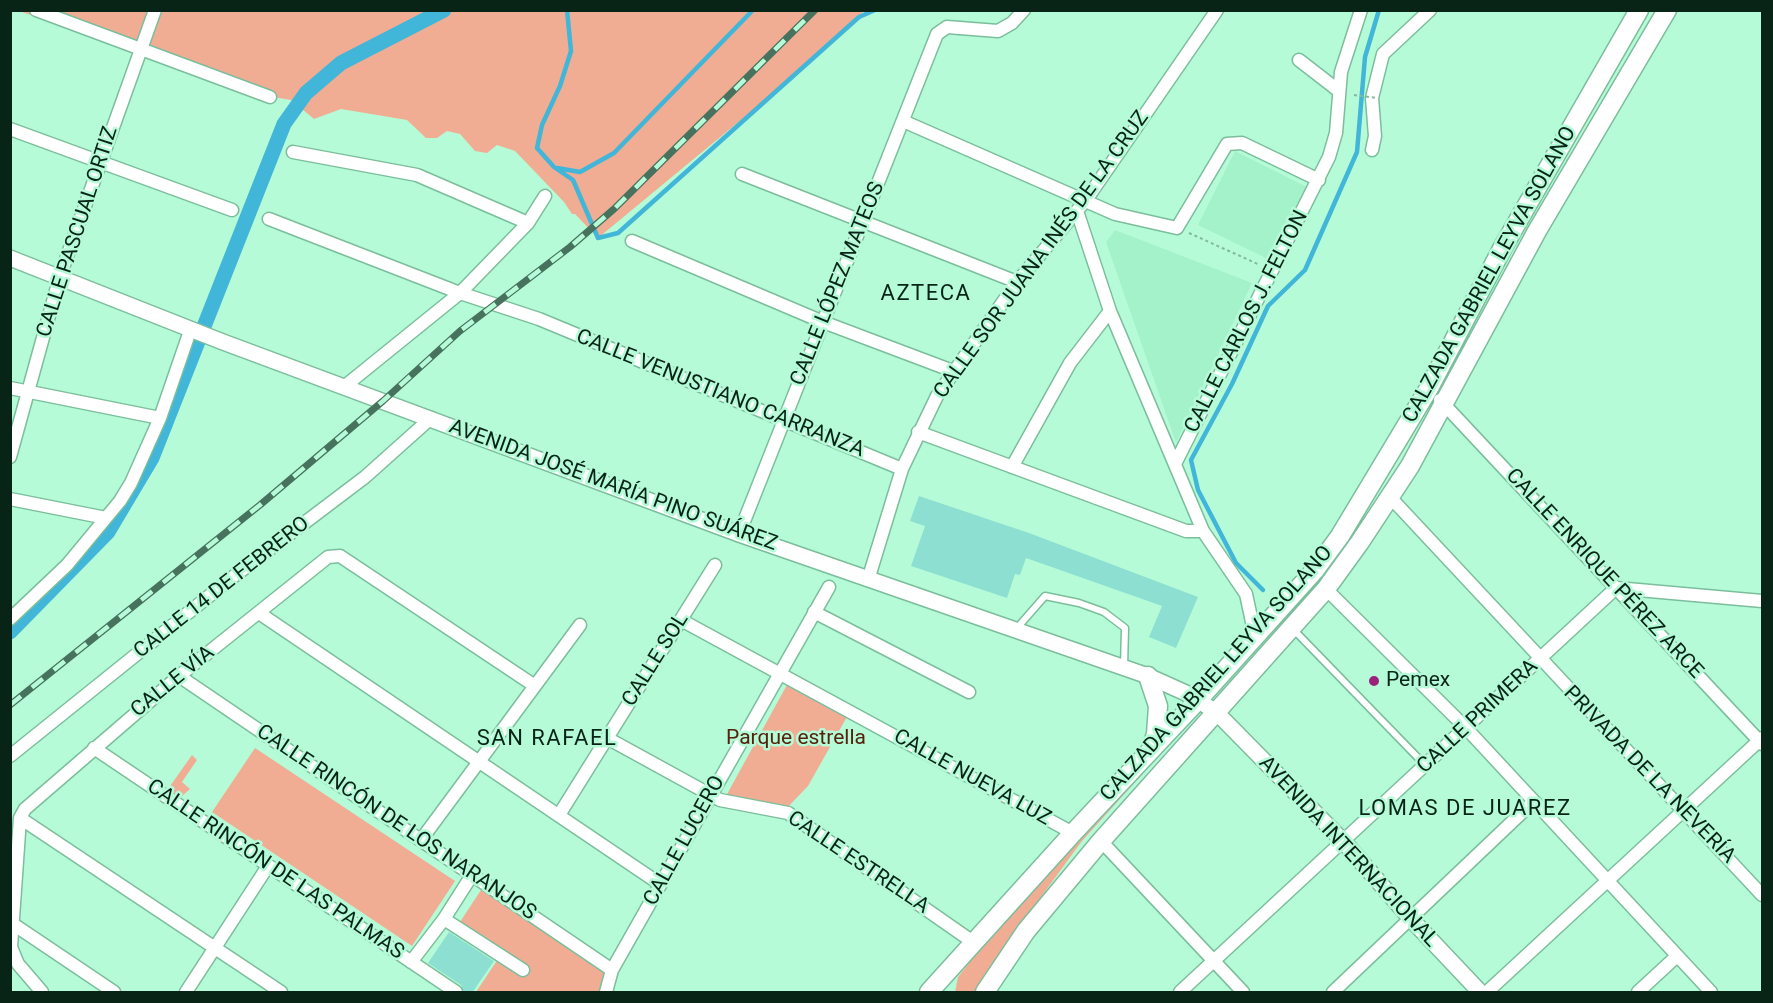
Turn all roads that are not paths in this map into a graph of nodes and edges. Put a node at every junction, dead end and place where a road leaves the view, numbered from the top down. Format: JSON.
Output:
{"nodes":[{"id":1,"x":36,"y":10,"type":"edge"},
{"id":2,"x":155,"y":10,"type":"edge"},
{"id":3,"x":1024,"y":10,"type":"edge"},
{"id":4,"x":1217,"y":10,"type":"edge"},
{"id":5,"x":1361,"y":10,"type":"edge"},
{"id":6,"x":1430,"y":10,"type":"edge"},
{"id":7,"x":1639,"y":10,"type":"edge"},
{"id":8,"x":1667,"y":10,"type":"edge"},
{"id":9,"x":141,"y":49,"type":"junction"},
{"id":10,"x":1299,"y":60,"type":"dead end"},
{"id":11,"x":1340,"y":91,"type":"junction"},
{"id":12,"x":270,"y":97,"type":"dead end"},
{"id":13,"x":903,"y":122,"type":"junction"},
{"id":14,"x":10,"y":129,"type":"edge"},
{"id":15,"x":1372,"y":150,"type":"dead end"},
{"id":16,"x":293,"y":152,"type":"dead end"},
{"id":17,"x":100,"y":162,"type":"junction"},
{"id":18,"x":742,"y":174,"type":"dead end"},
{"id":19,"x":1319,"y":180,"type":"junction"},
{"id":20,"x":546,"y":196,"type":"dead end"},
{"id":21,"x":1534,"y":196,"type":"junction"},
{"id":22,"x":1086,"y":200,"type":"junction"},
{"id":23,"x":1553,"y":208,"type":"junction"},
{"id":24,"x":232,"y":210,"type":"dead end"},
{"id":25,"x":1077,"y":211,"type":"junction"},
{"id":26,"x":269,"y":219,"type":"dead end"},
{"id":27,"x":863,"y":221,"type":"junction"},
{"id":28,"x":528,"y":223,"type":"junction"},
{"id":29,"x":632,"y":241,"type":"dead end"},
{"id":30,"x":10,"y":258,"type":"edge"},
{"id":31,"x":60,"y":276,"type":"junction"},
{"id":32,"x":1017,"y":282,"type":"junction"},
{"id":33,"x":460,"y":293,"type":"junction"},
{"id":34,"x":1110,"y":310,"type":"junction"},
{"id":35,"x":823,"y":322,"type":"junction"},
{"id":36,"x":195,"y":329,"type":"junction"},
{"id":37,"x":953,"y":371,"type":"junction"},
{"id":38,"x":345,"y":386,"type":"junction"},
{"id":39,"x":10,"y":388,"type":"edge"},
{"id":40,"x":1429,"y":388,"type":"junction"},
{"id":41,"x":28,"y":392,"type":"junction"},
{"id":42,"x":1444,"y":404,"type":"junction"},
{"id":43,"x":160,"y":418,"type":"junction"},
{"id":44,"x":431,"y":418,"type":"junction"},
{"id":45,"x":784,"y":421,"type":"junction"},
{"id":46,"x":918,"y":432,"type":"junction"},
{"id":47,"x":10,"y":457,"type":"edge"},
{"id":48,"x":1175,"y":465,"type":"junction"},
{"id":49,"x":1012,"y":467,"type":"junction"},
{"id":50,"x":902,"y":469,"type":"junction"},
{"id":51,"x":1390,"y":497,"type":"junction"},
{"id":52,"x":10,"y":499,"type":"edge"},
{"id":53,"x":106,"y":518,"type":"junction"},
{"id":54,"x":1203,"y":531,"type":"junction"},
{"id":55,"x":739,"y":534,"type":"junction"},
{"id":56,"x":715,"y":565,"type":"dead end"},
{"id":57,"x":868,"y":580,"type":"junction"},
{"id":58,"x":828,"y":586,"type":"dead end"},
{"id":59,"x":1616,"y":588,"type":"junction"},
{"id":60,"x":1326,"y":589,"type":"junction"},
{"id":61,"x":1762,"y":601,"type":"edge"},
{"id":62,"x":814,"y":612,"type":"junction"},
{"id":63,"x":259,"y":613,"type":"junction"},
{"id":64,"x":10,"y":619,"type":"edge"},
{"id":65,"x":681,"y":620,"type":"junction"},
{"id":66,"x":580,"y":625,"type":"dead end"},
{"id":67,"x":1292,"y":627,"type":"junction"},
{"id":68,"x":1015,"y":631,"type":"junction"},
{"id":69,"x":1255,"y":636,"type":"junction"},
{"id":70,"x":1540,"y":660,"type":"junction"},
{"id":71,"x":1124,"y":668,"type":"junction"},
{"id":72,"x":780,"y":673,"type":"junction"},
{"id":73,"x":179,"y":676,"type":"junction"},
{"id":74,"x":1148,"y":676,"type":"junction"},
{"id":75,"x":535,"y":686,"type":"junction"},
{"id":76,"x":969,"y":692,"type":"dead end"},
{"id":77,"x":1199,"y":699,"type":"junction"},
{"id":78,"x":1216,"y":712,"type":"junction"},
{"id":79,"x":1466,"y":728,"type":"junction"},
{"id":80,"x":607,"y":738,"type":"junction"},
{"id":81,"x":1762,"y":741,"type":"edge"},
{"id":82,"x":94,"y":748,"type":"junction"},
{"id":83,"x":1148,"y":753,"type":"junction"},
{"id":84,"x":10,"y":756,"type":"edge"},
{"id":85,"x":479,"y":761,"type":"junction"},
{"id":86,"x":1426,"y":766,"type":"junction"},
{"id":87,"x":711,"y":795,"type":"junction"},
{"id":88,"x":1533,"y":802,"type":"junction"},
{"id":89,"x":1683,"y":809,"type":"junction"},
{"id":90,"x":559,"y":816,"type":"junction"},
{"id":91,"x":20,"y":818,"type":"junction"},
{"id":92,"x":1073,"y":833,"type":"junction"},
{"id":93,"x":421,"y":840,"type":"junction"},
{"id":94,"x":1101,"y":841,"type":"junction"},
{"id":95,"x":1344,"y":842,"type":"junction"},
{"id":96,"x":268,"y":866,"type":"junction"},
{"id":97,"x":472,"y":875,"type":"junction"},
{"id":98,"x":1606,"y":882,"type":"junction"},
{"id":99,"x":660,"y":884,"type":"junction"},
{"id":100,"x":1762,"y":895,"type":"edge"},
{"id":101,"x":444,"y":919,"type":"junction"},
{"id":102,"x":1411,"y":919,"type":"junction"},
{"id":103,"x":13,"y":924,"type":"junction"},
{"id":104,"x":973,"y":942,"type":"junction"},
{"id":105,"x":11,"y":947,"type":"edge"},
{"id":106,"x":215,"y":948,"type":"junction"},
{"id":107,"x":1677,"y":956,"type":"junction"},
{"id":108,"x":411,"y":962,"type":"junction"},
{"id":109,"x":1213,"y":962,"type":"junction"},
{"id":110,"x":523,"y":970,"type":"dead end"},
{"id":111,"x":612,"y":970,"type":"junction"},
{"id":112,"x":42,"y":993,"type":"edge"},
{"id":113,"x":114,"y":993,"type":"edge"},
{"id":114,"x":186,"y":993,"type":"edge"},
{"id":115,"x":281,"y":993,"type":"edge"},
{"id":116,"x":456,"y":993,"type":"edge"},
{"id":117,"x":606,"y":993,"type":"edge"},
{"id":118,"x":929,"y":993,"type":"edge"},
{"id":119,"x":985,"y":993,"type":"edge"},
{"id":120,"x":1180,"y":993,"type":"edge"},
{"id":121,"x":1243,"y":993,"type":"edge"},
{"id":122,"x":1333,"y":993,"type":"edge"},
{"id":123,"x":1480,"y":993,"type":"edge"},
{"id":124,"x":1487,"y":993,"type":"edge"},
{"id":125,"x":1638,"y":993,"type":"edge"},
{"id":126,"x":1711,"y":993,"type":"edge"}],
"edges":[{"from":1,"to":9,"type":"street"},
{"from":2,"to":9,"type":"street","name":"CALLE PASCUAL ORTIZ"},
{"from":3,"to":13,"type":"street","name":"CALLE LÓPEZ MATEOS"},
{"from":4,"to":22,"type":"street","name":"CALLE SOR JUANA INÉS DE LA CRUZ"},
{"from":5,"to":11,"type":"street","name":"CALLE CARLOS J. FELTON"},
{"from":6,"to":15,"type":"street"},
{"from":7,"to":21,"type":"main road","name":"CALZADA GABRIEL LEYVA SOLANO"},
{"from":8,"to":23,"type":"main road","name":"CALZADA GABRIEL LEYVA SOLANO"},
{"from":9,"to":12,"type":"street"},
{"from":9,"to":17,"type":"street","name":"CALLE PASCUAL ORTIZ"},
{"from":10,"to":11,"type":"street"},
{"from":11,"to":19,"type":"street","name":"CALLE CARLOS J. FELTON"},
{"from":13,"to":22,"type":"street"},
{"from":13,"to":27,"type":"street","name":"CALLE LÓPEZ MATEOS"},
{"from":14,"to":17,"type":"street"},
{"from":16,"to":28,"type":"street"},
{"from":17,"to":24,"type":"street"},
{"from":17,"to":31,"type":"street","name":"CALLE PASCUAL ORTIZ"},
{"from":18,"to":27,"type":"street"},
{"from":19,"to":22,"type":"street"},
{"from":19,"to":48,"type":"street","name":"CALLE CARLOS J. FELTON"},
{"from":20,"to":28,"type":"street"},
{"from":21,"to":23,"type":"main road"},
{"from":21,"to":40,"type":"main road","name":"CALZADA GABRIEL LEYVA SOLANO"},
{"from":22,"to":25,"type":"street","name":"CALLE SOR JUANA INÉS DE LA CRUZ"},
{"from":23,"to":42,"type":"main road","name":"CALZADA GABRIEL LEYVA SOLANO"},
{"from":25,"to":32,"type":"street","name":"CALLE SOR JUANA INÉS DE LA CRUZ"},
{"from":25,"to":34,"type":"street"},
{"from":26,"to":33,"type":"street","name":"CALLE VENUSTIANO CARRANZA"},
{"from":27,"to":32,"type":"street"},
{"from":27,"to":35,"type":"street","name":"CALLE LÓPEZ MATEOS"},
{"from":28,"to":33,"type":"street"},
{"from":29,"to":35,"type":"street"},
{"from":30,"to":31,"type":"street","name":"AVENIDA JOSÉ MARÍA PINO SUÁREZ"},
{"from":31,"to":36,"type":"street","name":"AVENIDA JOSÉ MARÍA PINO SUÁREZ"},
{"from":31,"to":41,"type":"street","name":"CALLE PASCUAL ORTIZ"},
{"from":32,"to":37,"type":"street","name":"CALLE SOR JUANA INÉS DE LA CRUZ"},
{"from":33,"to":38,"type":"street"},
{"from":33,"to":45,"type":"street","name":"CALLE VENUSTIANO CARRANZA"},
{"from":34,"to":48,"type":"street"},
{"from":34,"to":49,"type":"street"},
{"from":35,"to":37,"type":"street"},
{"from":35,"to":45,"type":"street","name":"CALLE LÓPEZ MATEOS"},
{"from":36,"to":38,"type":"street","name":"AVENIDA JOSÉ MARÍA PINO SUÁREZ"},
{"from":36,"to":43,"type":"street"},
{"from":37,"to":46,"type":"street","name":"CALLE SOR JUANA INÉS DE LA CRUZ"},
{"from":38,"to":44,"type":"street","name":"AVENIDA JOSÉ MARÍA PINO SUÁREZ"},
{"from":39,"to":41,"type":"street"},
{"from":40,"to":42,"type":"street","name":"CALLE ENRIQUE PÉREZ ARCE"},
{"from":40,"to":69,"type":"main road","name":"CALZADA GABRIEL LEYVA SOLANO"},
{"from":41,"to":43,"type":"street"},
{"from":41,"to":47,"type":"street","name":"CALLE PASCUAL ORTIZ"},
{"from":42,"to":51,"type":"main road","name":"CALZADA GABRIEL LEYVA SOLANO"},
{"from":42,"to":59,"type":"street","name":"CALLE ENRIQUE PÉREZ ARCE"},
{"from":43,"to":53,"type":"street"},
{"from":44,"to":55,"type":"street","name":"AVENIDA JOSÉ MARÍA PINO SUÁREZ"},
{"from":44,"to":84,"type":"street","name":"CALLE 14 DE FEBRERO"},
{"from":45,"to":50,"type":"street","name":"CALLE VENUSTIANO CARRANZA"},
{"from":45,"to":55,"type":"street","name":"CALLE LÓPEZ MATEOS"},
{"from":46,"to":49,"type":"street"},
{"from":46,"to":50,"type":"street","name":"CALLE SOR JUANA INÉS DE LA CRUZ"},
{"from":48,"to":54,"type":"street"},
{"from":49,"to":54,"type":"street"},
{"from":50,"to":57,"type":"street","name":"CALLE SOR JUANA INÉS DE LA CRUZ"},
{"from":51,"to":60,"type":"main road","name":"CALZADA GABRIEL LEYVA SOLANO"},
{"from":51,"to":70,"type":"street","name":"PRIVADA DE LA NEVERÍA"},
{"from":52,"to":53,"type":"street"},
{"from":53,"to":64,"type":"street"},
{"from":54,"to":69,"type":"street"},
{"from":55,"to":57,"type":"street","name":"AVENIDA JOSÉ MARÍA PINO SUÁREZ"},
{"from":56,"to":65,"type":"street","name":"CALLE SOL"},
{"from":57,"to":68,"type":"street","name":"AVENIDA JOSÉ MARÍA PINO SUÁREZ"},
{"from":58,"to":62,"type":"street","name":"CALLE LUCERO"},
{"from":59,"to":61,"type":"street"},
{"from":59,"to":70,"type":"street","name":"CALLE PRIMERA"},
{"from":59,"to":81,"type":"street","name":"CALLE ENRIQUE PÉREZ ARCE"},
{"from":60,"to":67,"type":"main road","name":"CALZADA GABRIEL LEYVA SOLANO"},
{"from":60,"to":79,"type":"street"},
{"from":62,"to":72,"type":"street","name":"CALLE LUCERO"},
{"from":62,"to":76,"type":"street"},
{"from":63,"to":73,"type":"street","name":"CALLE VÍA"},
{"from":63,"to":75,"type":"street","name":"CALLE VÍA"},
{"from":63,"to":85,"type":"street"},
{"from":65,"to":72,"type":"street","name":"CALLE NUEVA LUZ"},
{"from":65,"to":80,"type":"street","name":"CALLE SOL"},
{"from":66,"to":75,"type":"street"},
{"from":67,"to":78,"type":"main road","name":"CALZADA GABRIEL LEYVA SOLANO"},
{"from":67,"to":86,"type":"lane"},
{"from":68,"to":71,"type":"street","name":"AVENIDA JOSÉ MARÍA PINO SUÁREZ"},
{"from":68,"to":71,"type":"lane"},
{"from":69,"to":77,"type":"main road","name":"CALZADA GABRIEL LEYVA SOLANO"},
{"from":70,"to":79,"type":"street","name":"CALLE PRIMERA"},
{"from":70,"to":89,"type":"street","name":"PRIVADA DE LA NEVERÍA"},
{"from":71,"to":74,"type":"street","name":"AVENIDA JOSÉ MARÍA PINO SUÁREZ"},
{"from":72,"to":87,"type":"street","name":"CALLE LUCERO"},
{"from":72,"to":92,"type":"street","name":"CALLE NUEVA LUZ"},
{"from":73,"to":82,"type":"street","name":"CALLE VÍA"},
{"from":73,"to":93,"type":"street","name":"CALLE RINCÓN DE LOS NARANJOS"},
{"from":74,"to":77,"type":"street","name":"AVENIDA JOSÉ MARÍA PINO SUÁREZ"},
{"from":74,"to":83,"type":"main road"},
{"from":75,"to":85,"type":"street"},
{"from":77,"to":78,"type":"street","name":"AVENIDA JOSÉ MARÍA PINO SUÁREZ"},
{"from":77,"to":83,"type":"main road","name":"CALZADA GABRIEL LEYVA SOLANO"},
{"from":78,"to":94,"type":"main road","name":"CALZADA GABRIEL LEYVA SOLANO"},
{"from":78,"to":95,"type":"street","name":"AVENIDA INTERNACIONAL"},
{"from":79,"to":86,"type":"street","name":"CALLE PRIMERA"},
{"from":79,"to":88,"type":"street"},
{"from":80,"to":87,"type":"street","name":"CALLE ESTRELLA"},
{"from":80,"to":90,"type":"street","name":"CALLE SOL"},
{"from":81,"to":89,"type":"street"},
{"from":82,"to":91,"type":"street","name":"CALLE VÍA"},
{"from":82,"to":96,"type":"street","name":"CALLE RINCÓN DE LAS PALMAS"},
{"from":83,"to":92,"type":"main road","name":"CALZADA GABRIEL LEYVA SOLANO"},
{"from":85,"to":90,"type":"street"},
{"from":85,"to":93,"type":"street"},
{"from":86,"to":95,"type":"street","name":"CALLE PRIMERA"},
{"from":87,"to":99,"type":"street","name":"CALLE LUCERO"},
{"from":87,"to":104,"type":"street","name":"CALLE ESTRELLA"},
{"from":88,"to":98,"type":"street"},
{"from":88,"to":102,"type":"street"},
{"from":89,"to":98,"type":"street"},
{"from":89,"to":100,"type":"street","name":"PRIVADA DE LA NEVERÍA"},
{"from":90,"to":99,"type":"street"},
{"from":91,"to":103,"type":"street"},
{"from":91,"to":106,"type":"street"},
{"from":92,"to":104,"type":"main road","name":"CALZADA GABRIEL LEYVA SOLANO"},
{"from":93,"to":97,"type":"street","name":"CALLE RINCÓN DE LOS NARANJOS"},
{"from":94,"to":109,"type":"street"},
{"from":94,"to":119,"type":"main road","name":"CALZADA GABRIEL LEYVA SOLANO"},
{"from":95,"to":102,"type":"street","name":"AVENIDA INTERNACIONAL"},
{"from":95,"to":109,"type":"street","name":"CALLE PRIMERA"},
{"from":96,"to":106,"type":"street"},
{"from":96,"to":108,"type":"street","name":"CALLE RINCÓN DE LAS PALMAS"},
{"from":97,"to":101,"type":"street"},
{"from":97,"to":111,"type":"street","name":"CALLE RINCÓN DE LOS NARANJOS"},
{"from":98,"to":107,"type":"street"},
{"from":98,"to":124,"type":"street"},
{"from":99,"to":111,"type":"street","name":"CALLE LUCERO"},
{"from":101,"to":108,"type":"street"},
{"from":101,"to":110,"type":"street"},
{"from":102,"to":122,"type":"street"},
{"from":102,"to":123,"type":"street","name":"AVENIDA INTERNACIONAL"},
{"from":103,"to":105,"type":"street"},
{"from":103,"to":113,"type":"street"},
{"from":104,"to":118,"type":"main road","name":"CALZADA GABRIEL LEYVA SOLANO"},
{"from":105,"to":112,"type":"street"},
{"from":106,"to":114,"type":"street"},
{"from":106,"to":115,"type":"street"},
{"from":107,"to":125,"type":"street"},
{"from":107,"to":126,"type":"street"},
{"from":108,"to":116,"type":"street","name":"CALLE RINCÓN DE LAS PALMAS"},
{"from":109,"to":120,"type":"street","name":"CALLE PRIMERA"},
{"from":109,"to":121,"type":"street"},
{"from":111,"to":117,"type":"street","name":"CALLE LUCERO"}]}
